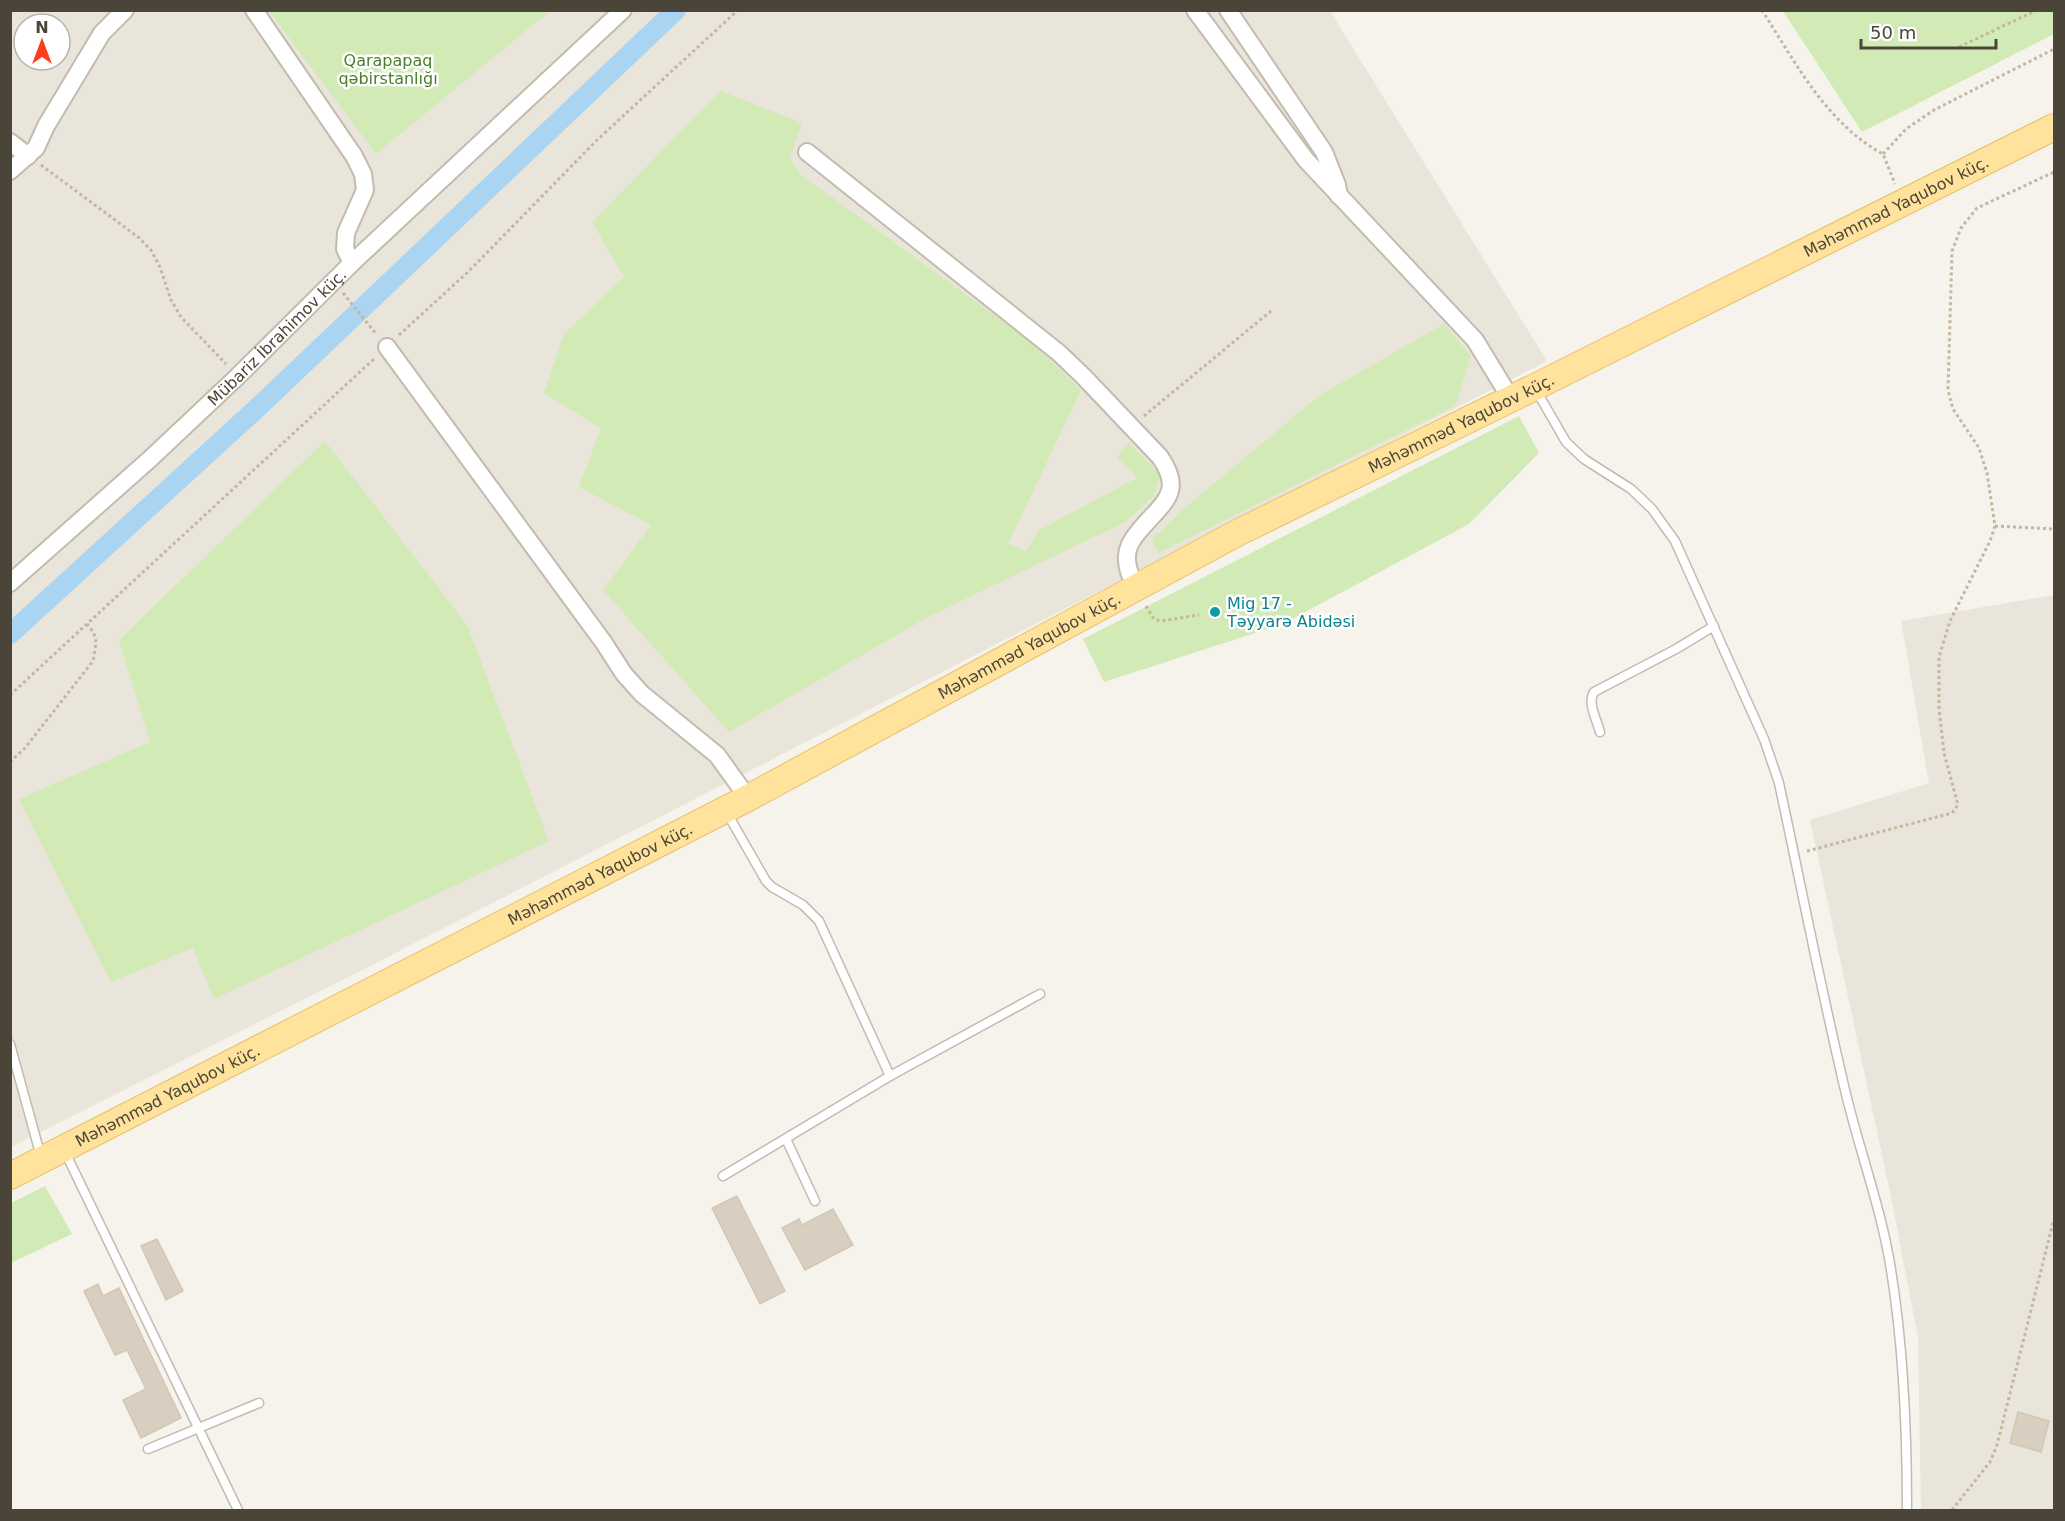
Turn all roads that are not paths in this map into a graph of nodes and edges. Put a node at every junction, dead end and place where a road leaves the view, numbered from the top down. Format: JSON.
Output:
{"nodes":[{"id":1,"x":125,"y":10,"type":"edge"},
{"id":2,"x":254,"y":10,"type":"edge"},
{"id":3,"x":623,"y":10,"type":"edge"},
{"id":4,"x":1195,"y":10,"type":"edge"},
{"id":5,"x":1228,"y":10,"type":"edge"},
{"id":6,"x":2055,"y":127,"type":"edge"},
{"id":7,"x":10,"y":142,"type":"edge"},
{"id":8,"x":807,"y":152,"type":"dead end"},
{"id":9,"x":28,"y":156,"type":"junction"},
{"id":10,"x":10,"y":171,"type":"edge"},
{"id":11,"x":1339,"y":197,"type":"junction"},
{"id":12,"x":352,"y":263,"type":"junction"},
{"id":13,"x":387,"y":347,"type":"road end"},
{"id":14,"x":1534,"y":387,"type":"junction"},
{"id":15,"x":1511,"y":399,"type":"junction"},
{"id":16,"x":10,"y":583,"type":"edge"},
{"id":17,"x":1135,"y":587,"type":"junction"},
{"id":18,"x":1714,"y":626,"type":"junction"},
{"id":19,"x":1600,"y":732,"type":"dead end"},
{"id":20,"x":748,"y":798,"type":"junction"},
{"id":21,"x":725,"y":810,"type":"junction"},
{"id":22,"x":1040,"y":994,"type":"dead end"},
{"id":23,"x":10,"y":1044,"type":"edge"},
{"id":24,"x":890,"y":1076,"type":"junction"},
{"id":25,"x":786,"y":1138,"type":"junction"},
{"id":26,"x":53,"y":1155,"type":"junction"},
{"id":27,"x":10,"y":1176,"type":"edge"},
{"id":28,"x":723,"y":1176,"type":"dead end"},
{"id":29,"x":815,"y":1201,"type":"dead end"},
{"id":30,"x":259,"y":1403,"type":"dead end"},
{"id":31,"x":197,"y":1428,"type":"junction"},
{"id":32,"x":148,"y":1449,"type":"dead end"},
{"id":33,"x":238,"y":1510,"type":"edge"},
{"id":34,"x":1907,"y":1510,"type":"edge"}],
"edges":[{"from":1,"to":9,"type":"street"},
{"from":2,"to":12,"type":"street","name":"Mübariz İbrahimov küç."},
{"from":3,"to":12,"type":"street"},
{"from":4,"to":11,"type":"street"},
{"from":5,"to":11,"type":"street"},
{"from":6,"to":14,"type":"main road","name":"Məhəmməd Yaqubov küç."},
{"from":7,"to":9,"type":"street"},
{"from":8,"to":17,"type":"street"},
{"from":9,"to":10,"type":"street"},
{"from":11,"to":15,"type":"street"},
{"from":12,"to":16,"type":"street","name":"Mübariz İbrahimov küç."},
{"from":13,"to":20,"type":"street"},
{"from":14,"to":15,"type":"main road","name":"Məhəmməd Yaqubov küç."},
{"from":14,"to":18,"type":"lane"},
{"from":15,"to":17,"type":"main road","name":"Məhəmməd Yaqubov küç."},
{"from":17,"to":20,"type":"main road","name":"Məhəmməd Yaqubov küç."},
{"from":18,"to":19,"type":"lane"},
{"from":18,"to":34,"type":"lane"},
{"from":20,"to":21,"type":"main road","name":"Məhəmməd Yaqubov küç."},
{"from":21,"to":24,"type":"lane"},
{"from":21,"to":26,"type":"main road","name":"Məhəmməd Yaqubov küç."},
{"from":22,"to":24,"type":"lane"},
{"from":23,"to":26,"type":"lane"},
{"from":24,"to":25,"type":"lane"},
{"from":25,"to":28,"type":"lane"},
{"from":25,"to":29,"type":"lane"},
{"from":26,"to":27,"type":"main road","name":"Məhəmməd Yaqubov küç."},
{"from":26,"to":31,"type":"lane"},
{"from":30,"to":31,"type":"lane"},
{"from":31,"to":32,"type":"lane"},
{"from":31,"to":33,"type":"lane"}]}
